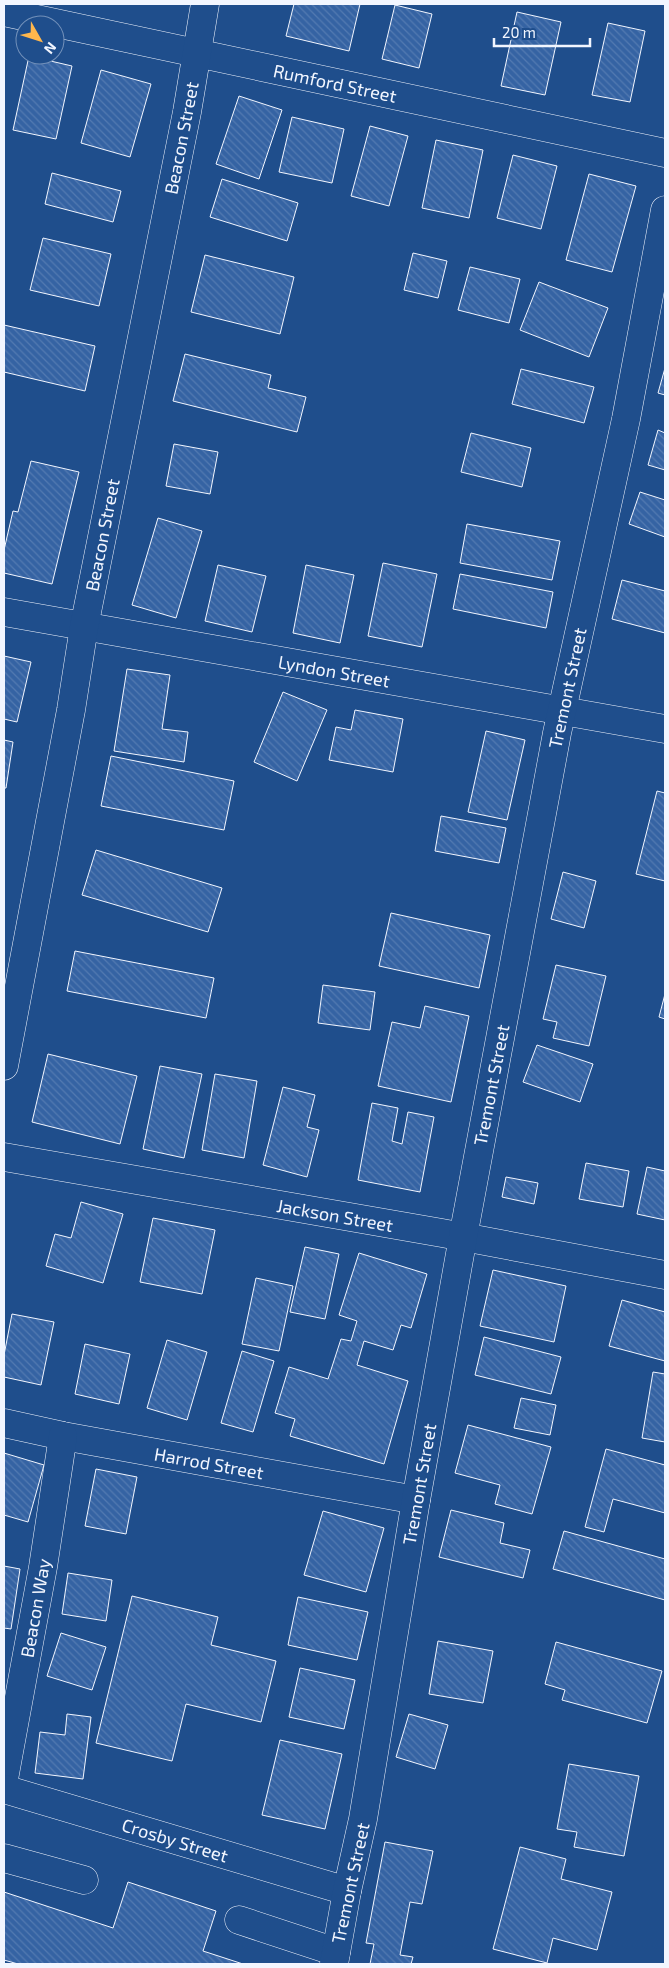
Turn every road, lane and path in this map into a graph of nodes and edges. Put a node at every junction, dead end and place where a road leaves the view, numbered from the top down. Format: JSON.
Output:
{"nodes":[{"id":1,"x":205,"y":4,"type":"edge"},
{"id":2,"x":4,"y":12,"type":"edge"},
{"id":3,"x":197,"y":53,"type":"junction"},
{"id":4,"x":665,"y":154,"type":"edge"},
{"id":5,"x":665,"y":210,"type":"edge"},
{"id":6,"x":4,"y":612,"type":"edge"},
{"id":7,"x":84,"y":627,"type":"junction"},
{"id":8,"x":562,"y":710,"type":"junction"},
{"id":9,"x":665,"y":728,"type":"edge"},
{"id":10,"x":4,"y":1066,"type":"edge"},
{"id":11,"x":4,"y":1157,"type":"edge"},
{"id":12,"x":463,"y":1237,"type":"junction"},
{"id":13,"x":665,"y":1275,"type":"edge"},
{"id":14,"x":4,"y":1424,"type":"edge"},
{"id":15,"x":63,"y":1436,"type":"junction"},
{"id":16,"x":416,"y":1500,"type":"junction"},
{"id":17,"x":4,"y":1779,"type":"edge"},
{"id":18,"x":4,"y":1789,"type":"edge"},
{"id":19,"x":4,"y":1858,"type":"edge"},
{"id":20,"x":84,"y":1880,"type":"dead end"},
{"id":21,"x":347,"y":1891,"type":"junction"},
{"id":22,"x":239,"y":1920,"type":"dead end"},
{"id":23,"x":335,"y":1958,"type":"edge"}],
"edges":[{"from":1,"to":3,"type":"street","name":"Beacon Street"},
{"from":2,"to":3,"type":"street","name":"Rumford Street"},
{"from":3,"to":4,"type":"street","name":"Rumford Street"},
{"from":3,"to":7,"type":"street","name":"Beacon Street"},
{"from":5,"to":8,"type":"street","name":"Tremont Street"},
{"from":6,"to":7,"type":"street","name":"Lyndon Street"},
{"from":7,"to":8,"type":"street","name":"Lyndon Street"},
{"from":7,"to":10,"type":"street","name":"Beacon Street"},
{"from":8,"to":9,"type":"street","name":"Lyndon Street"},
{"from":8,"to":12,"type":"street","name":"Tremont Street"},
{"from":11,"to":12,"type":"street","name":"Jackson Street"},
{"from":12,"to":13,"type":"street","name":"Jackson Street"},
{"from":12,"to":16,"type":"street","name":"Tremont Street"},
{"from":14,"to":15,"type":"street","name":"Harrod Street"},
{"from":15,"to":16,"type":"street","name":"Harrod Street"},
{"from":15,"to":17,"type":"street","name":"Beacon Way"},
{"from":16,"to":21,"type":"street","name":"Tremont Street"},
{"from":18,"to":21,"type":"street","name":"Crosby Street"},
{"from":19,"to":20,"type":"street"},
{"from":21,"to":23,"type":"street","name":"Tremont Street"},
{"from":22,"to":23,"type":"street"}]}
